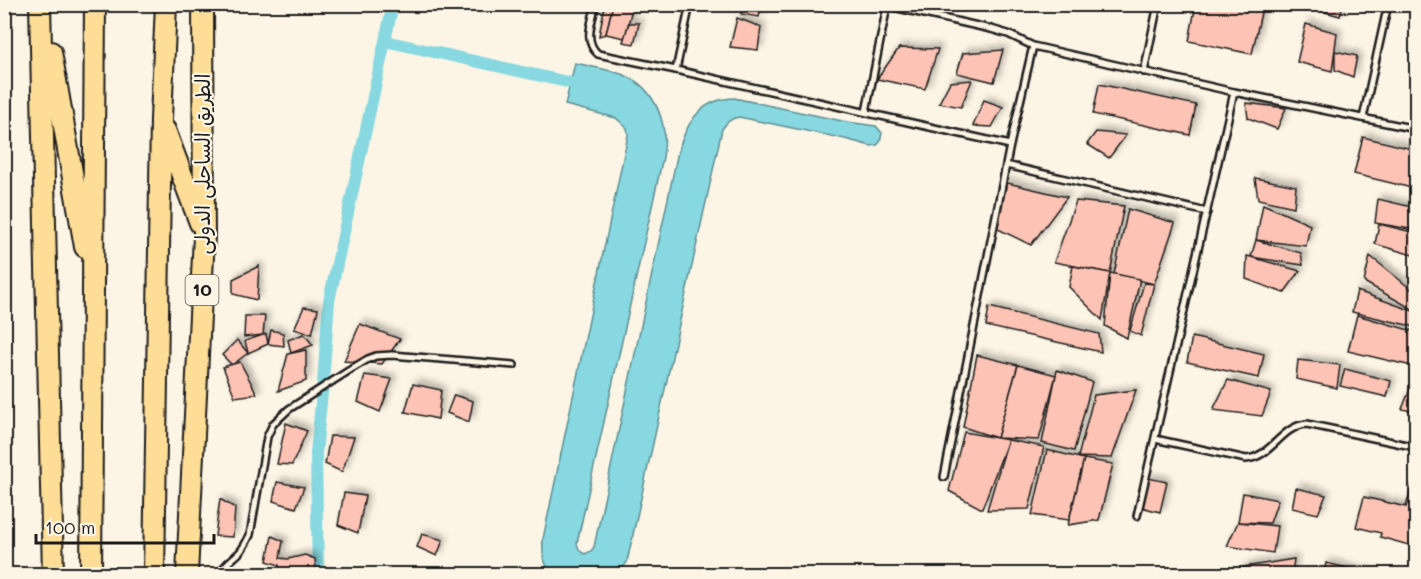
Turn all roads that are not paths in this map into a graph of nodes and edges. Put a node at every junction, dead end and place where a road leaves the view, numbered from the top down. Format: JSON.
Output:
{"nodes":[{"id":1,"x":42,"y":4,"type":"edge"},
{"id":2,"x":95,"y":4,"type":"edge"},
{"id":3,"x":166,"y":4,"type":"edge"},
{"id":4,"x":204,"y":4,"type":"edge"},
{"id":5,"x":596,"y":4,"type":"edge"},
{"id":6,"x":690,"y":4,"type":"edge"},
{"id":7,"x":880,"y":4,"type":"edge"},
{"id":8,"x":1158,"y":4,"type":"edge"},
{"id":9,"x":1388,"y":4,"type":"edge"},
{"id":10,"x":887,"y":6,"type":"edge"},
{"id":11,"x":1033,"y":46,"type":"junction"},
{"id":12,"x":676,"y":70,"type":"junction"},
{"id":13,"x":1144,"y":72,"type":"junction"},
{"id":14,"x":1234,"y":92,"type":"junction"},
{"id":15,"x":866,"y":112,"type":"junction"},
{"id":16,"x":1363,"y":118,"type":"junction"},
{"id":17,"x":161,"y":119,"type":"junction"},
{"id":18,"x":1416,"y":129,"type":"edge"},
{"id":19,"x":1010,"y":145,"type":"junction"},
{"id":20,"x":1006,"y":165,"type":"junction"},
{"id":21,"x":1207,"y":212,"type":"junction"},
{"id":22,"x":204,"y":236,"type":"junction"},
{"id":23,"x":94,"y":298,"type":"junction"},
{"id":24,"x":514,"y":364,"type":"dead end"},
{"id":25,"x":1155,"y":439,"type":"junction"},
{"id":26,"x":1416,"y":447,"type":"edge"},
{"id":27,"x":944,"y":477,"type":"dead end"},
{"id":28,"x":1137,"y":516,"type":"dead end"},
{"id":29,"x":53,"y":574,"type":"edge"},
{"id":30,"x":91,"y":574,"type":"edge"},
{"id":31,"x":154,"y":574,"type":"edge"},
{"id":32,"x":187,"y":574,"type":"edge"},
{"id":33,"x":220,"y":574,"type":"edge"}],
"edges":[{"from":1,"to":23,"type":"highway"},
{"from":1,"to":29,"type":"highway"},
{"from":2,"to":23,"type":"highway"},
{"from":3,"to":17,"type":"highway","name":"الطريق الساحلى الدولى","number":"10"},
{"from":4,"to":22,"type":"highway","name":"الطريق الساحلى الدولى","number":"10"},
{"from":5,"to":12,"type":"lane"},
{"from":6,"to":12,"type":"lane"},
{"from":7,"to":10,"type":"lane"},
{"from":8,"to":13,"type":"lane"},
{"from":9,"to":16,"type":"lane"},
{"from":10,"to":11,"type":"lane"},
{"from":10,"to":15,"type":"lane"},
{"from":11,"to":13,"type":"lane"},
{"from":11,"to":19,"type":"lane"},
{"from":12,"to":15,"type":"lane"},
{"from":13,"to":14,"type":"lane"},
{"from":14,"to":16,"type":"lane"},
{"from":14,"to":21,"type":"lane"},
{"from":15,"to":19,"type":"lane"},
{"from":16,"to":18,"type":"lane"},
{"from":17,"to":22,"type":"highway"},
{"from":17,"to":31,"type":"highway","name":"الطريق الساحلى الدولى","number":"10"},
{"from":19,"to":20,"type":"lane"},
{"from":20,"to":21,"type":"lane"},
{"from":20,"to":27,"type":"lane"},
{"from":21,"to":25,"type":"lane"},
{"from":22,"to":32,"type":"highway","name":"الطريق الساحلى الدولى","number":"10"},
{"from":23,"to":30,"type":"highway"},
{"from":24,"to":33,"type":"lane"},
{"from":25,"to":26,"type":"lane"},
{"from":25,"to":28,"type":"lane"}]}
